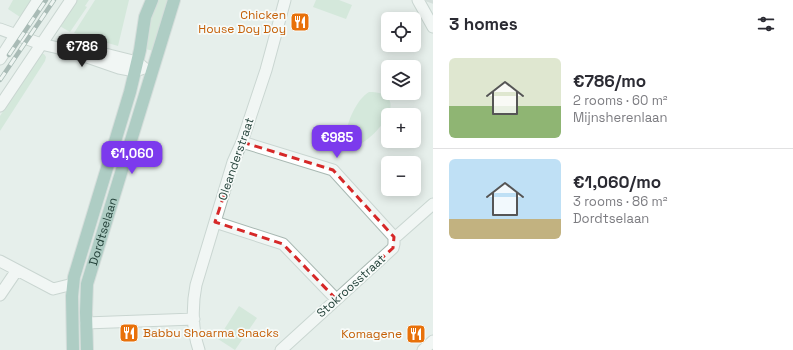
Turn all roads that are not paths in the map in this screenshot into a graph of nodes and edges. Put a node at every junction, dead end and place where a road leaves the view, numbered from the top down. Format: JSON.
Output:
{"nodes":[{"id":1,"x":38,"y":0,"type":"edge"},
{"id":2,"x":71,"y":0,"type":"edge"},
{"id":3,"x":152,"y":0,"type":"edge"},
{"id":4,"x":174,"y":0,"type":"edge"},
{"id":5,"x":285,"y":0,"type":"edge"},
{"id":6,"x":418,"y":0,"type":"edge"},
{"id":7,"x":431,"y":3,"type":"dead end"},
{"id":8,"x":425,"y":13,"type":"junction"},
{"id":9,"x":433,"y":27,"type":"edge"},
{"id":10,"x":0,"y":29,"type":"edge"},
{"id":11,"x":16,"y":35,"type":"junction"},
{"id":12,"x":42,"y":44,"type":"junction"},
{"id":13,"x":0,"y":59,"type":"edge"},
{"id":14,"x":142,"y":68,"type":"junction"},
{"id":15,"x":0,"y":106,"type":"edge"},
{"id":16,"x":242,"y":142,"type":"junction"},
{"id":17,"x":433,"y":204,"type":"edge"},
{"id":18,"x":216,"y":222,"type":"junction"},
{"id":19,"x":394,"y":237,"type":"junction"},
{"id":20,"x":0,"y":262,"type":"edge"},
{"id":21,"x":16,"y":270,"type":"junction"},
{"id":22,"x":73,"y":284,"type":"junction"},
{"id":23,"x":0,"y":294,"type":"edge"},
{"id":24,"x":336,"y":299,"type":"junction"},
{"id":25,"x":194,"y":319,"type":"junction"},
{"id":26,"x":86,"y":323,"type":"junction"},
{"id":27,"x":433,"y":341,"type":"edge"},
{"id":28,"x":73,"y":350,"type":"edge"},
{"id":29,"x":87,"y":350,"type":"edge"},
{"id":30,"x":199,"y":350,"type":"edge"},
{"id":31,"x":281,"y":350,"type":"edge"},
{"id":32,"x":423,"y":350,"type":"edge"}],
"edges":[{"from":1,"to":11,"type":"street"},
{"from":2,"to":12,"type":"street"},
{"from":3,"to":14,"type":"main road","name":"Dordtselaan"},
{"from":4,"to":14,"type":"main road","name":"Dordtselaan"},
{"from":5,"to":16,"type":"street","name":"Oleanderstraat"},
{"from":6,"to":8,"type":"street"},
{"from":7,"to":8,"type":"street"},
{"from":8,"to":9,"type":"street"},
{"from":10,"to":11,"type":"street"},
{"from":11,"to":12,"type":"street"},
{"from":11,"to":13,"type":"street"},
{"from":12,"to":14,"type":"street"},
{"from":12,"to":15,"type":"street"},
{"from":14,"to":22,"type":"main road","name":"Dordtselaan"},
{"from":14,"to":26,"type":"main road","name":"Dordtselaan"},
{"from":16,"to":18,"type":"street","name":"Oleanderstraat"},
{"from":16,"to":19,"type":"street"},
{"from":17,"to":19,"type":"street","name":"Stokroosstraat"},
{"from":18,"to":24,"type":"street"},
{"from":18,"to":25,"type":"street","name":"Oleanderstraat"},
{"from":19,"to":24,"type":"street","name":"Stokroosstraat"},
{"from":20,"to":21,"type":"street"},
{"from":21,"to":22,"type":"street"},
{"from":21,"to":23,"type":"street"},
{"from":22,"to":28,"type":"main road","name":"Dordtselaan"},
{"from":24,"to":31,"type":"street","name":"Stokroosstraat"},
{"from":25,"to":26,"type":"street"},
{"from":25,"to":30,"type":"street","name":"Oleanderstraat"},
{"from":26,"to":29,"type":"main road","name":"Dordtselaan"},
{"from":27,"to":32,"type":"street"}]}
